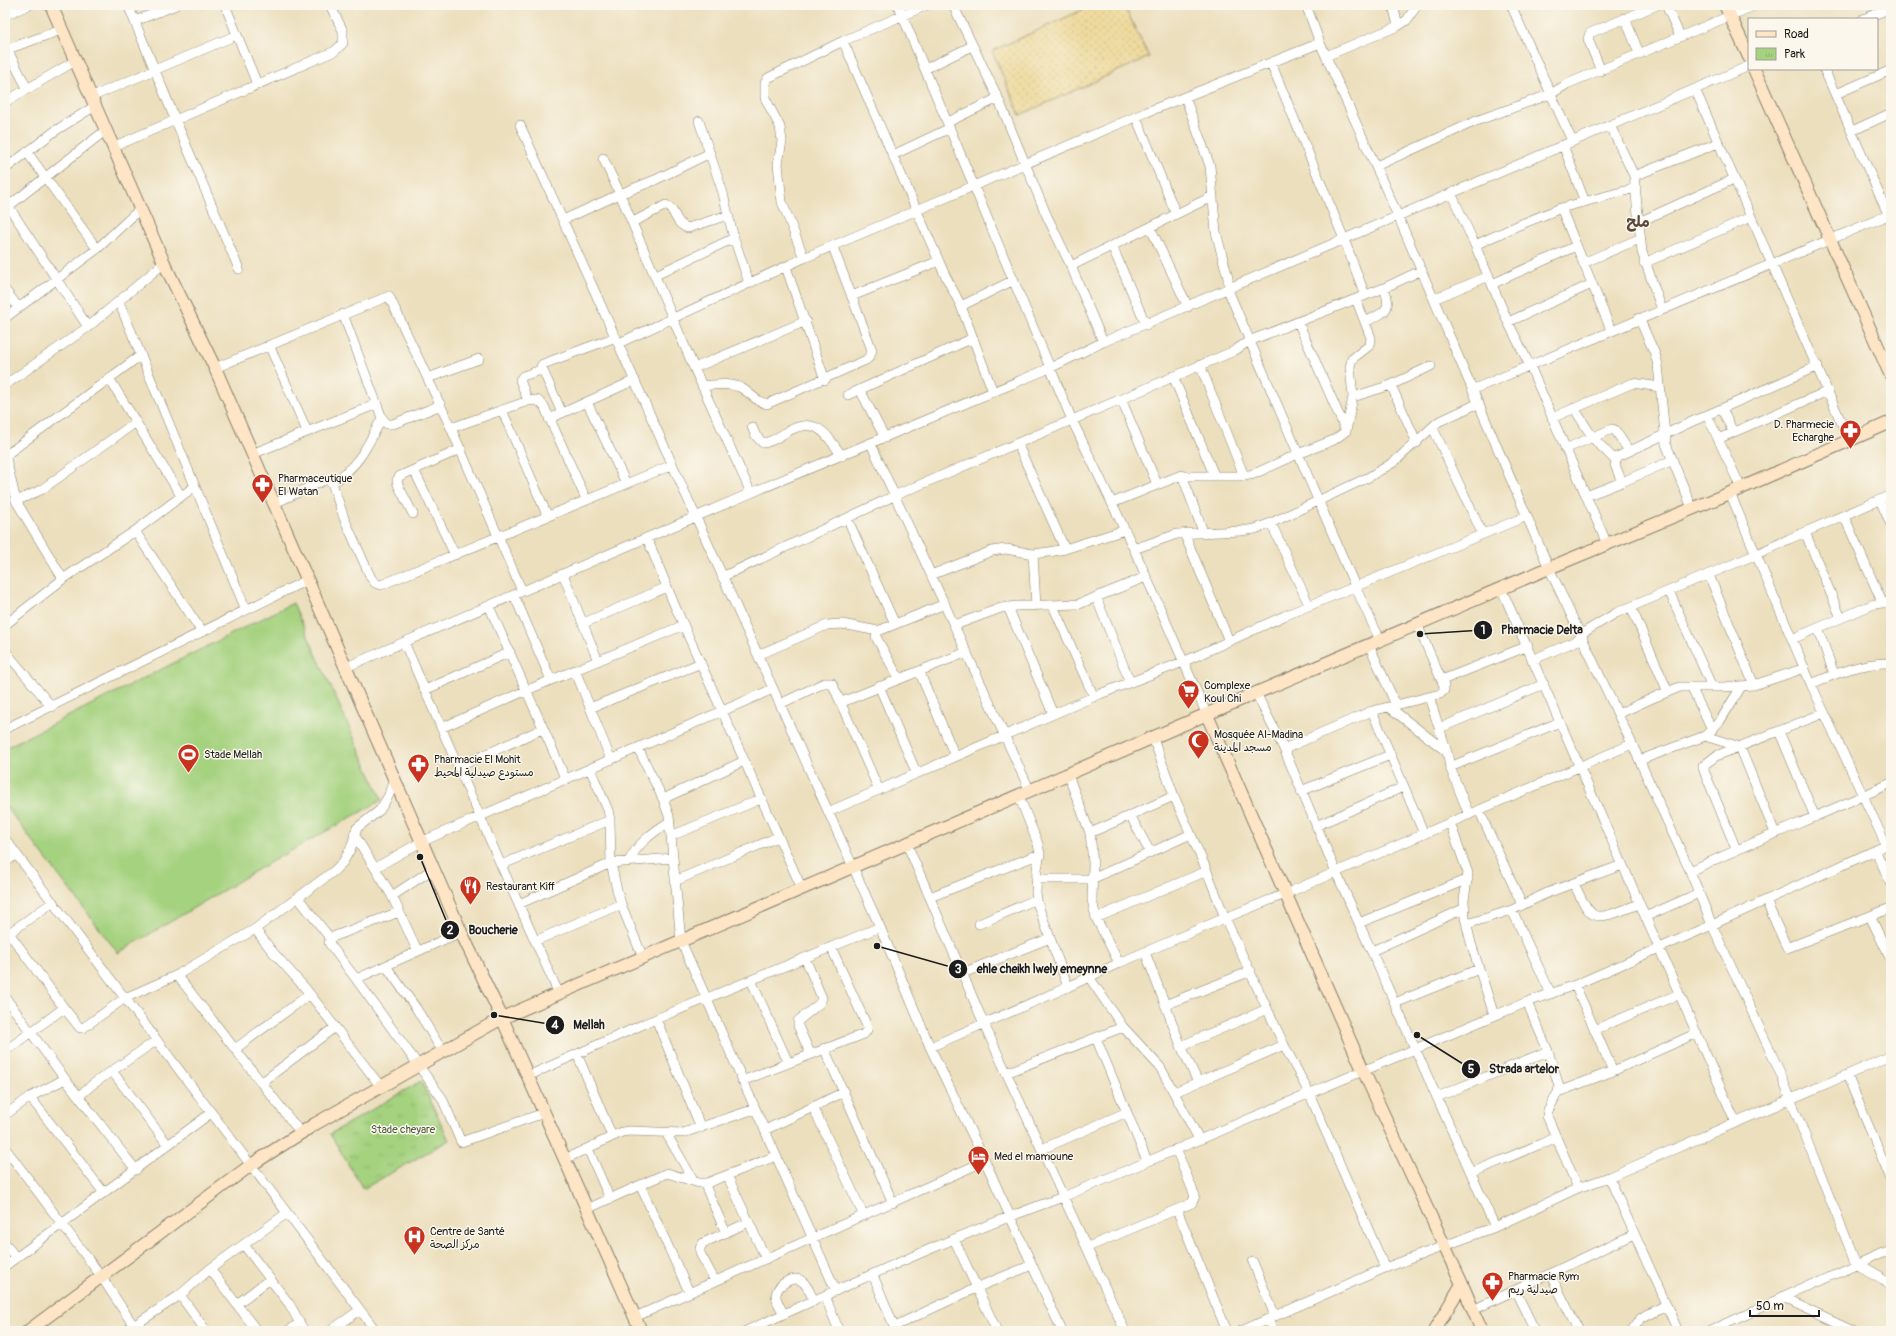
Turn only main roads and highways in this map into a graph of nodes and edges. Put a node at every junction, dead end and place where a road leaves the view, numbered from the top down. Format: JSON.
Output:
{"nodes":[{"id":1,"x":50,"y":5,"type":"edge"},
{"id":2,"x":1728,"y":10,"type":"edge"},
{"id":3,"x":1748,"y":55,"type":"edge"},
{"id":4,"x":1754,"y":70,"type":"edge"},
{"id":5,"x":1891,"y":376,"type":"edge"},
{"id":6,"x":1891,"y":422,"type":"edge"},
{"id":7,"x":1207,"y":715,"type":"junction"},
{"id":8,"x":502,"y":1018,"type":"junction"},
{"id":9,"x":1462,"y":1284,"type":"junction"},
{"id":10,"x":28,"y":1331,"type":"edge"},
{"id":11,"x":641,"y":1331,"type":"edge"},
{"id":12,"x":1434,"y":1331,"type":"edge"},
{"id":13,"x":1482,"y":1331,"type":"edge"}],
"edges":[{"from":1,"to":8,"type":"main road"},
{"from":2,"to":3,"type":"main road"},
{"from":4,"to":5,"type":"main road"},
{"from":6,"to":7,"type":"main road"},
{"from":7,"to":8,"type":"main road"},
{"from":7,"to":9,"type":"main road"},
{"from":8,"to":10,"type":"main road"},
{"from":8,"to":11,"type":"main road"},
{"from":9,"to":12,"type":"main road"},
{"from":9,"to":13,"type":"main road"}]}
